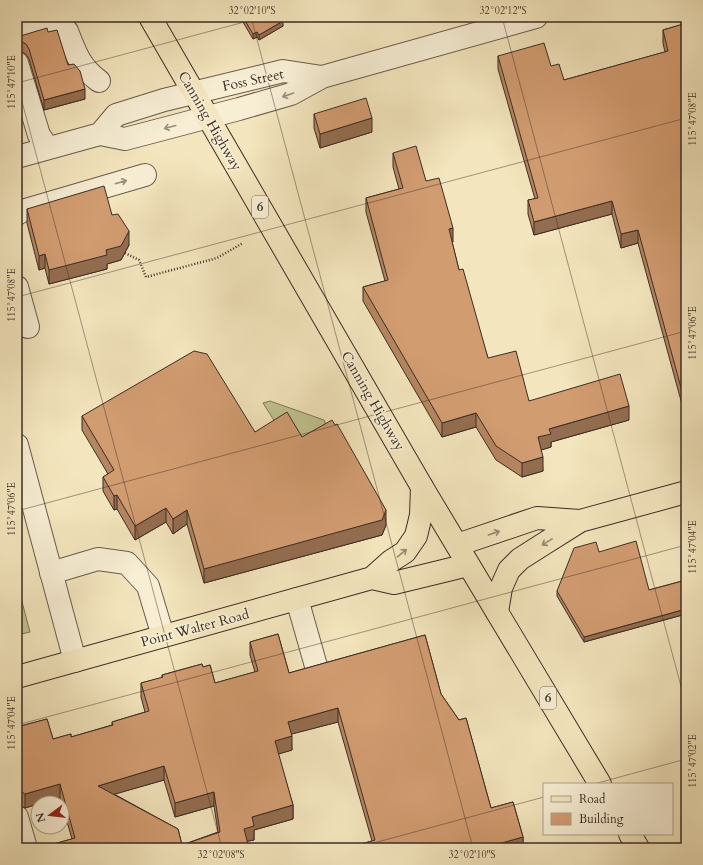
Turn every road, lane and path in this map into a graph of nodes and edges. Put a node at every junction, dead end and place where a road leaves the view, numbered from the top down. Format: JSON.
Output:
{"nodes":[{"id":1,"x":150,"y":17,"type":"edge"},
{"id":2,"x":536,"y":17,"type":"edge"},
{"id":3,"x":17,"y":35,"type":"edge"},
{"id":4,"x":17,"y":63,"type":"edge"},
{"id":5,"x":322,"y":77,"type":"junction"},
{"id":6,"x":99,"y":81,"type":"dead end"},
{"id":7,"x":194,"y":93,"type":"junction"},
{"id":8,"x":208,"y":117,"type":"junction"},
{"id":9,"x":100,"y":134,"type":"junction"},
{"id":10,"x":48,"y":148,"type":"junction"},
{"id":11,"x":17,"y":157,"type":"edge"},
{"id":12,"x":146,"y":175,"type":"dead end"},
{"id":13,"x":17,"y":214,"type":"edge"},
{"id":14,"x":243,"y":243,"type":"dead end"},
{"id":15,"x":125,"y":253,"type":"edge"},
{"id":16,"x":17,"y":287,"type":"edge"},
{"id":17,"x":28,"y":327,"type":"dead end"},
{"id":18,"x":17,"y":445,"type":"edge"},
{"id":19,"x":422,"y":487,"type":"junction"},
{"id":20,"x":686,"y":492,"type":"edge"},
{"id":21,"x":580,"y":521,"type":"junction"},
{"id":22,"x":457,"y":545,"type":"junction"},
{"id":23,"x":468,"y":565,"type":"junction"},
{"id":24,"x":51,"y":573,"type":"junction"},
{"id":25,"x":372,"y":578,"type":"junction"},
{"id":26,"x":297,"y":599,"type":"junction"},
{"id":27,"x":497,"y":612,"type":"junction"},
{"id":28,"x":163,"y":636,"type":"junction"},
{"id":29,"x":75,"y":661,"type":"junction"},
{"id":30,"x":316,"y":666,"type":"edge"},
{"id":31,"x":17,"y":677,"type":"edge"},
{"id":32,"x":599,"y":783,"type":"edge"},
{"id":33,"x":17,"y":817,"type":"edge"},
{"id":34,"x":631,"y":835,"type":"edge"},
{"id":35,"x":26,"y":848,"type":"edge"},
{"id":36,"x":638,"y":848,"type":"edge"}],
"edges":[{"from":1,"to":7,"type":"main road","name":"Canning Highway","number":"6"},
{"from":2,"to":5,"type":"street","name":"Foss Street"},
{"from":3,"to":6,"type":"street"},
{"from":4,"to":10,"type":"street"},
{"from":5,"to":7,"type":"street","name":"Foss Street"},
{"from":5,"to":8,"type":"street","name":"Foss Street","one_way":true},
{"from":7,"to":8,"type":"main road","name":"Canning Highway","number":"6"},
{"from":7,"to":9,"type":"street","name":"Foss Street"},
{"from":8,"to":9,"type":"street","name":"Foss Street","one_way":true},
{"from":8,"to":19,"type":"main road","name":"Canning Highway","number":"6"},
{"from":9,"to":10,"type":"street","name":"Foss Street"},
{"from":10,"to":11,"type":"street","name":"Foss Street"},
{"from":13,"to":12,"type":"street","one_way":true},
{"from":14,"to":15,"type":"path"},
{"from":16,"to":17,"type":"street"},
{"from":18,"to":24,"type":"street"},
{"from":19,"to":22,"type":"main road","name":"Canning Highway","number":"6"},
{"from":25,"to":19,"type":"main road","name":"Point Walter Road","one_way":true},
{"from":20,"to":21,"type":"main road"},
{"from":22,"to":21,"type":"main road","one_way":true},
{"from":21,"to":27,"type":"main road","one_way":true},
{"from":22,"to":23,"type":"main road","name":"Canning Highway","number":"6"},
{"from":23,"to":25,"type":"main road","name":"Point Walter Road"},
{"from":23,"to":27,"type":"main road","name":"Canning Highway","number":"6"},
{"from":24,"to":28,"type":"street"},
{"from":24,"to":29,"type":"street"},
{"from":25,"to":26,"type":"main road","name":"Point Walter Road"},
{"from":26,"to":28,"type":"main road","name":"Point Walter Road"},
{"from":26,"to":30,"type":"street"},
{"from":27,"to":32,"type":"main road","name":"Canning Highway","number":"6"},
{"from":28,"to":29,"type":"main road","name":"Point Walter Road"},
{"from":29,"to":31,"type":"main road","name":"Point Walter Road"},
{"from":33,"to":35,"type":"street"},
{"from":34,"to":36,"type":"main road"}]}
